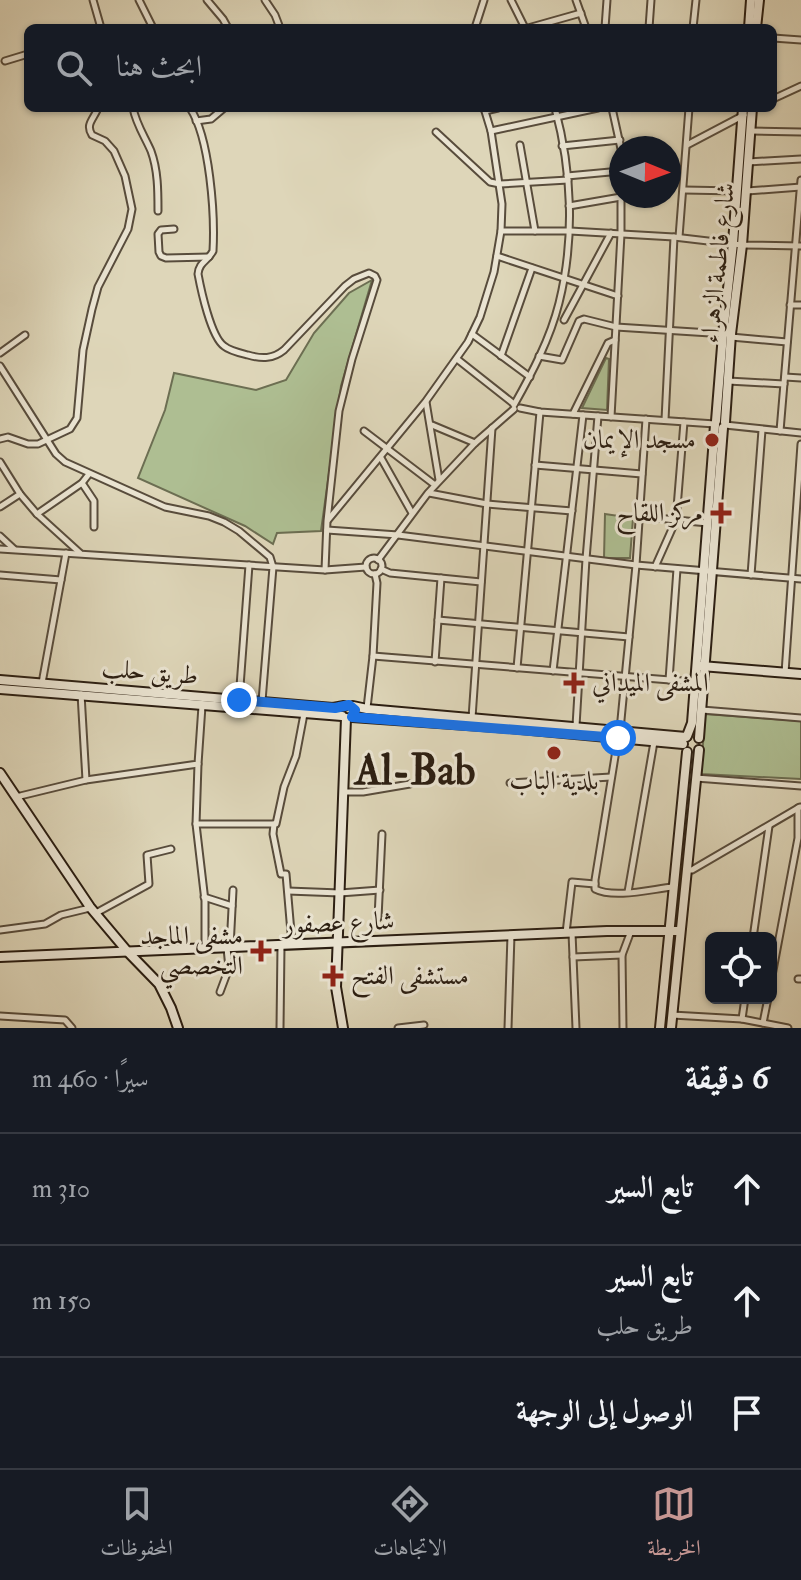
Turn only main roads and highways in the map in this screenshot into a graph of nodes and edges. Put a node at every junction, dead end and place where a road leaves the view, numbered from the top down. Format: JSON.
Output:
{"nodes":[{"id":1,"x":751,"y":0,"type":"edge"},
{"id":2,"x":759,"y":0,"type":"edge"},
{"id":3,"x":749,"y":24,"type":"edge"},
{"id":4,"x":756,"y":24,"type":"edge"},
{"id":5,"x":749,"y":112,"type":"edge"},
{"id":6,"x":749,"y":112,"type":"edge"},
{"id":7,"x":742,"y":191,"type":"junction"},
{"id":8,"x":728,"y":335,"type":"junction"},
{"id":9,"x":720,"y":424,"type":"junction"},
{"id":10,"x":708,"y":572,"type":"junction"},
{"id":11,"x":700,"y":666,"type":"junction"},
{"id":12,"x":801,"y":674,"type":"edge"},
{"id":13,"x":0,"y":680,"type":"edge"},
{"id":14,"x":699,"y":682,"type":"junction"},
{"id":15,"x":0,"y":689,"type":"edge"},
{"id":16,"x":348,"y":706,"type":"junction"},
{"id":17,"x":347,"y":717,"type":"junction"},
{"id":18,"x":619,"y":734,"type":"junction"},
{"id":19,"x":699,"y":738,"type":"junction"},
{"id":20,"x":686,"y":742,"type":"junction"},
{"id":21,"x":699,"y":750,"type":"junction"},
{"id":22,"x":0,"y":773,"type":"edge"},
{"id":23,"x":670,"y":931,"type":"junction"},
{"id":24,"x":680,"y":931,"type":"junction"},
{"id":25,"x":338,"y":944,"type":"junction"},
{"id":26,"x":127,"y":951,"type":"junction"},
{"id":27,"x":0,"y":957,"type":"edge"},
{"id":28,"x":178,"y":1028,"type":"edge"},
{"id":29,"x":343,"y":1028,"type":"edge"},
{"id":30,"x":661,"y":1028,"type":"edge"},
{"id":31,"x":671,"y":1028,"type":"edge"}],
"edges":[{"from":1,"to":3,"type":"main road"},
{"from":2,"to":4,"type":"main road"},
{"from":5,"to":7,"type":"main road","name":"شارع فاطمة الزهراء"},
{"from":6,"to":7,"type":"main road","name":"شارع فاطمة الزهراء"},
{"from":7,"to":8,"type":"main road","name":"شارع فاطمة الزهراء"},
{"from":8,"to":9,"type":"main road","name":"شارع فاطمة الزهراء"},
{"from":8,"to":9,"type":"main road","name":"شارع فاطمة الزهراء"},
{"from":9,"to":10,"type":"main road","name":"شارع فاطمة الزهراء"},
{"from":9,"to":10,"type":"main road","name":"شارع فاطمة الزهراء"},
{"from":10,"to":11,"type":"main road","name":"شارع فاطمة الزهراء"},
{"from":11,"to":12,"type":"main road"},
{"from":11,"to":14,"type":"main road","name":"شارع فاطمة الزهراء"},
{"from":13,"to":16,"type":"main road","name":"طريق حلب"},
{"from":14,"to":19,"type":"main road","name":"شارع فاطمة الزهراء"},
{"from":14,"to":20,"type":"main road","name":"شارع فاطمة الزهراء"},
{"from":15,"to":17,"type":"main road"},
{"from":16,"to":17,"type":"main road"},
{"from":16,"to":18,"type":"main road","name":"طريق حلب"},
{"from":17,"to":18,"type":"main road"},
{"from":17,"to":25,"type":"main road"},
{"from":18,"to":20,"type":"main road"},
{"from":18,"to":20,"type":"main road"},
{"from":19,"to":20,"type":"main road"},
{"from":19,"to":21,"type":"main road"},
{"from":20,"to":21,"type":"main road"},
{"from":20,"to":23,"type":"main road","name":"شارع فاطمة الزهراء"},
{"from":21,"to":24,"type":"main road"},
{"from":22,"to":26,"type":"main road"},
{"from":23,"to":24,"type":"main road","name":"شارع عصفور"},
{"from":23,"to":25,"type":"main road","name":"شارع عصفور"},
{"from":23,"to":30,"type":"main road","name":"شارع فاطمة الزهراء"},
{"from":24,"to":31,"type":"main road"},
{"from":25,"to":26,"type":"main road","name":"شارع عصفور"},
{"from":25,"to":29,"type":"main road"},
{"from":26,"to":27,"type":"main road","name":"شارع عصفور"},
{"from":26,"to":28,"type":"main road"}]}
